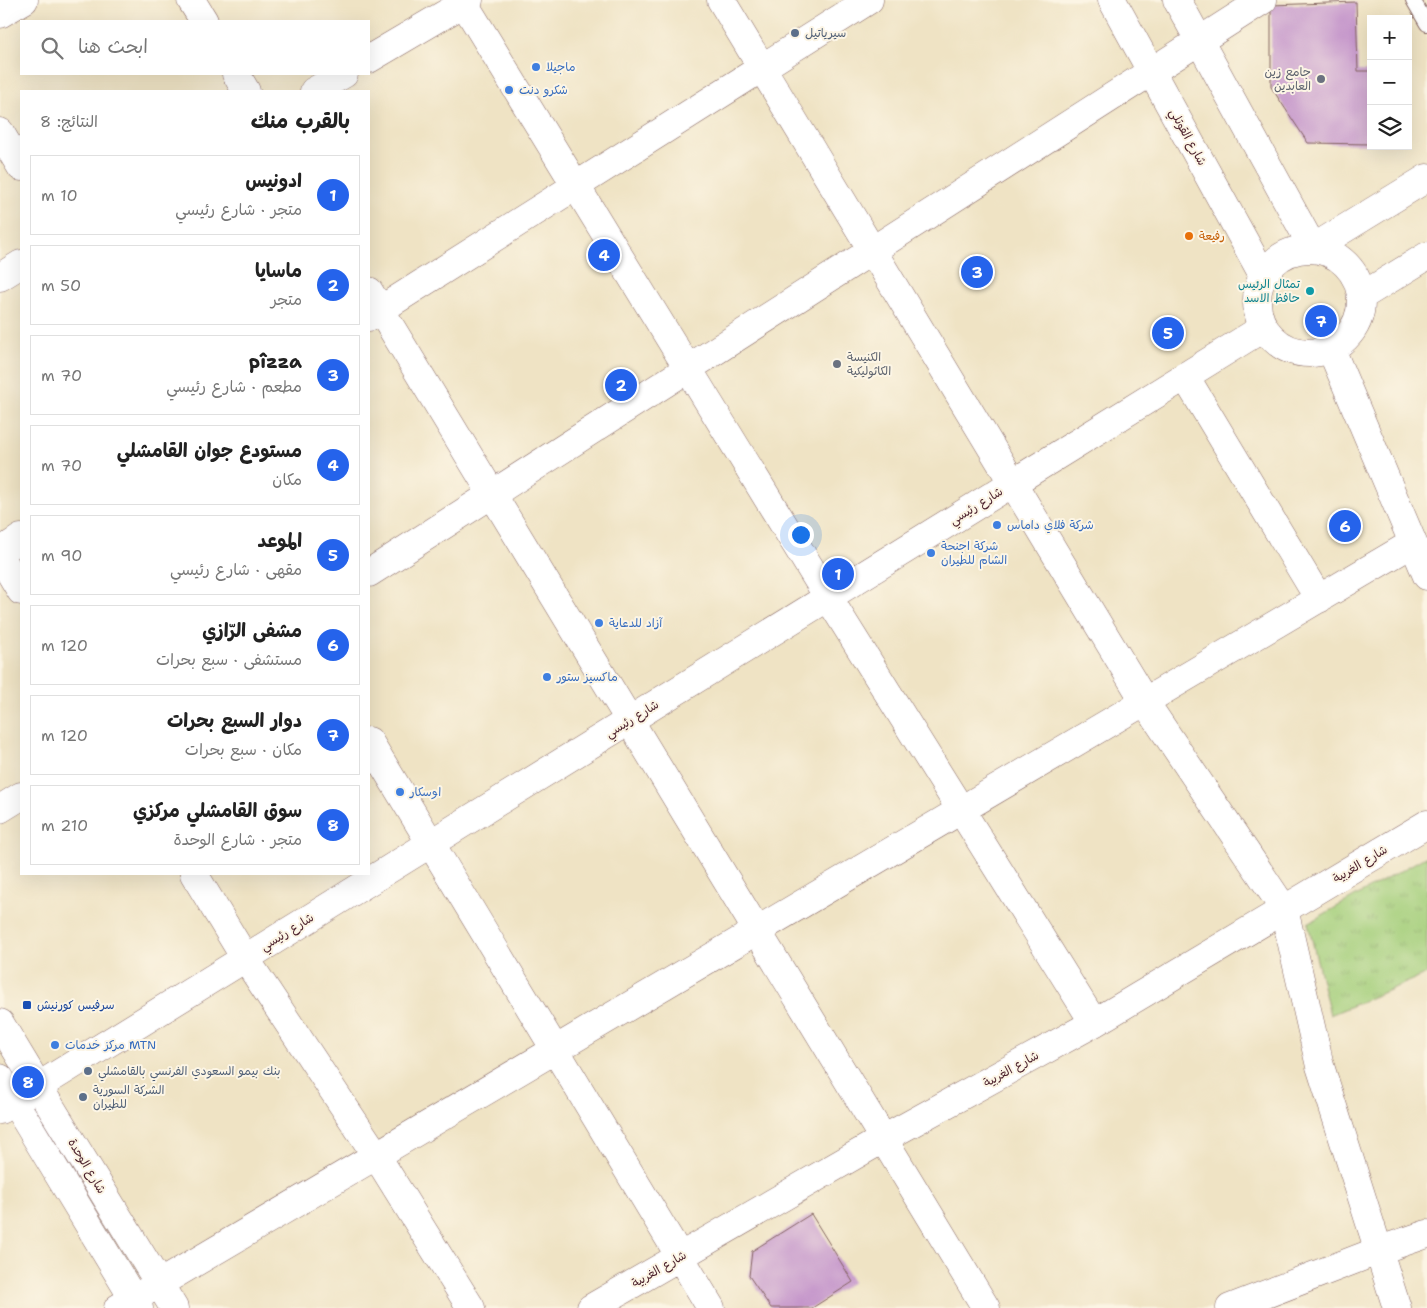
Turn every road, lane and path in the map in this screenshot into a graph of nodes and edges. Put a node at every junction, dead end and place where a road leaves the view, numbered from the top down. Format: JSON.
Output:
{"nodes":[{"id":1,"x":24,"y":0,"type":"edge"},
{"id":2,"x":191,"y":0,"type":"edge"},
{"id":3,"x":721,"y":0,"type":"edge"},
{"id":4,"x":869,"y":0,"type":"edge"},
{"id":5,"x":1112,"y":0,"type":"edge"},
{"id":6,"x":1177,"y":0,"type":"edge"},
{"id":7,"x":1264,"y":0,"type":"edge"},
{"id":8,"x":1413,"y":0,"type":"edge"},
{"id":9,"x":465,"y":1,"type":"edge"},
{"id":10,"x":0,"y":14,"type":"edge"},
{"id":11,"x":203,"y":20,"type":"edge"},
{"id":12,"x":1427,"y":24,"type":"edge"},
{"id":13,"x":1200,"y":41,"type":"junction"},
{"id":14,"x":370,"y":58,"type":"edge"},
{"id":15,"x":762,"y":68,"type":"junction"},
{"id":16,"x":1152,"y":72,"type":"junction"},
{"id":17,"x":237,"y":75,"type":"edge"},
{"id":18,"x":342,"y":75,"type":"edge"},
{"id":19,"x":245,"y":90,"type":"edge"},
{"id":20,"x":316,"y":90,"type":"edge"},
{"id":21,"x":0,"y":132,"type":"edge"},
{"id":22,"x":20,"y":165,"type":"edge"},
{"id":23,"x":1427,"y":178,"type":"edge"},
{"id":24,"x":576,"y":186,"type":"junction"},
{"id":25,"x":1313,"y":248,"type":"junction"},
{"id":26,"x":872,"y":251,"type":"junction"},
{"id":27,"x":1427,"y":256,"type":"edge"},
{"id":28,"x":20,"y":265,"type":"edge"},
{"id":29,"x":1263,"y":275,"type":"junction"},
{"id":30,"x":0,"y":277,"type":"edge"},
{"id":31,"x":1362,"y":296,"type":"junction"},
{"id":32,"x":373,"y":306,"type":"edge"},
{"id":33,"x":1263,"y":328,"type":"junction"},
{"id":34,"x":1331,"y":349,"type":"junction"},
{"id":35,"x":688,"y":369,"type":"junction"},
{"id":36,"x":1185,"y":376,"type":"junction"},
{"id":37,"x":1012,"y":484,"type":"junction"},
{"id":38,"x":492,"y":494,"type":"junction"},
{"id":39,"x":20,"y":539,"type":"edge"},
{"id":40,"x":1413,"y":543,"type":"junction"},
{"id":41,"x":0,"y":552,"type":"edge"},
{"id":42,"x":0,"y":556,"type":"edge"},
{"id":43,"x":370,"y":572,"type":"edge"},
{"id":44,"x":1427,"y":576,"type":"edge"},
{"id":45,"x":20,"y":589,"type":"edge"},
{"id":46,"x":828,"y":597,"type":"junction"},
{"id":47,"x":1319,"y":599,"type":"junction"},
{"id":48,"x":1145,"y":702,"type":"junction"},
{"id":49,"x":630,"y":720,"type":"junction"},
{"id":50,"x":370,"y":743,"type":"edge"},
{"id":51,"x":20,"y":797,"type":"edge"},
{"id":52,"x":961,"y":809,"type":"junction"},
{"id":53,"x":0,"y":810,"type":"edge"},
{"id":54,"x":1427,"y":824,"type":"edge"},
{"id":55,"x":430,"y":843,"type":"junction"},
{"id":56,"x":195,"y":875,"type":"edge"},
{"id":57,"x":1284,"y":909,"type":"junction"},
{"id":58,"x":757,"y":930,"type":"junction"},
{"id":59,"x":245,"y":958,"type":"junction"},
{"id":60,"x":0,"y":1023,"type":"edge"},
{"id":61,"x":1094,"y":1023,"type":"junction"},
{"id":62,"x":555,"y":1050,"type":"junction"},
{"id":63,"x":0,"y":1078,"type":"edge"},
{"id":64,"x":38,"y":1086,"type":"junction"},
{"id":65,"x":7,"y":1106,"type":"edge"},
{"id":66,"x":883,"y":1139,"type":"junction"},
{"id":67,"x":376,"y":1155,"type":"junction"},
{"id":68,"x":1427,"y":1234,"type":"edge"},
{"id":69,"x":1380,"y":1250,"type":"junction"},
{"id":70,"x":680,"y":1257,"type":"junction"},
{"id":71,"x":159,"y":1284,"type":"junction"},
{"id":72,"x":130,"y":1305,"type":"edge"},
{"id":73,"x":174,"y":1308,"type":"edge"},
{"id":74,"x":472,"y":1308,"type":"edge"},
{"id":75,"x":591,"y":1308,"type":"edge"},
{"id":76,"x":711,"y":1308,"type":"edge"},
{"id":77,"x":986,"y":1308,"type":"edge"},
{"id":78,"x":1230,"y":1308,"type":"edge"},
{"id":79,"x":1397,"y":1308,"type":"edge"}],
"edges":[{"from":1,"to":10,"type":"main road"},
{"from":2,"to":11,"type":"main road"},
{"from":3,"to":15,"type":"main road"},
{"from":4,"to":15,"type":"main road"},
{"from":5,"to":16,"type":"main road","name":"شارع القوتلي"},
{"from":6,"to":13,"type":"main road"},
{"from":7,"to":13,"type":"main road"},
{"from":8,"to":12,"type":"lane"},
{"from":9,"to":14,"type":"main road"},
{"from":9,"to":24,"type":"main road"},
{"from":13,"to":16,"type":"main road"},
{"from":13,"to":25,"type":"main road"},
{"from":15,"to":24,"type":"main road"},
{"from":15,"to":26,"type":"main road"},
{"from":16,"to":26,"type":"main road"},
{"from":16,"to":29,"type":"main road","name":"شارع القوتلي"},
{"from":17,"to":19,"type":"main road"},
{"from":18,"to":20,"type":"main road"},
{"from":21,"to":22,"type":"main road"},
{"from":23,"to":25,"type":"main road"},
{"from":24,"to":32,"type":"main road"},
{"from":24,"to":35,"type":"main road"},
{"from":25,"to":29,"type":"main road"},
{"from":25,"to":31,"type":"main road"},
{"from":26,"to":35,"type":"main road"},
{"from":26,"to":37,"type":"main road"},
{"from":27,"to":31,"type":"main road"},
{"from":28,"to":30,"type":"main road"},
{"from":29,"to":33,"type":"main road"},
{"from":31,"to":34,"type":"main road"},
{"from":32,"to":38,"type":"main road"},
{"from":33,"to":34,"type":"main road"},
{"from":33,"to":36,"type":"main road","name":"شارع رئيسي"},
{"from":34,"to":40,"type":"main road"},
{"from":35,"to":38,"type":"main road"},
{"from":35,"to":46,"type":"main road"},
{"from":36,"to":37,"type":"main road","name":"شارع رئيسي"},
{"from":36,"to":47,"type":"main road"},
{"from":37,"to":46,"type":"main road","name":"شارع رئيسي"},
{"from":37,"to":48,"type":"main road"},
{"from":38,"to":43,"type":"main road"},
{"from":38,"to":49,"type":"main road"},
{"from":39,"to":41,"type":"main road"},
{"from":40,"to":44,"type":"main road"},
{"from":40,"to":47,"type":"main road"},
{"from":42,"to":45,"type":"main road"},
{"from":46,"to":49,"type":"main road","name":"شارع رئيسي"},
{"from":46,"to":52,"type":"main road"},
{"from":47,"to":48,"type":"main road"},
{"from":48,"to":52,"type":"main road"},
{"from":48,"to":57,"type":"main road"},
{"from":49,"to":55,"type":"main road","name":"شارع رئيسي"},
{"from":49,"to":58,"type":"main road"},
{"from":50,"to":55,"type":"main road"},
{"from":51,"to":53,"type":"main road"},
{"from":52,"to":58,"type":"main road"},
{"from":52,"to":61,"type":"main road"},
{"from":54,"to":57,"type":"main road","name":"شارع الغربية"},
{"from":55,"to":59,"type":"main road","name":"شارع رئيسي"},
{"from":55,"to":62,"type":"main road"},
{"from":56,"to":59,"type":"main road"},
{"from":57,"to":61,"type":"main road","name":"شارع الغربية"},
{"from":57,"to":69,"type":"main road"},
{"from":58,"to":62,"type":"main road"},
{"from":58,"to":66,"type":"main road"},
{"from":59,"to":64,"type":"main road","name":"شارع رئيسي"},
{"from":59,"to":67,"type":"main road"},
{"from":60,"to":64,"type":"main road","name":"شارع الوحدة"},
{"from":61,"to":66,"type":"main road","name":"شارع الغربية"},
{"from":62,"to":67,"type":"main road"},
{"from":62,"to":70,"type":"main road"},
{"from":63,"to":65,"type":"main road"},
{"from":64,"to":65,"type":"main road","name":"شارع رئيسي"},
{"from":64,"to":71,"type":"main road","name":"شارع الوحدة"},
{"from":65,"to":72,"type":"main road"},
{"from":66,"to":70,"type":"main road","name":"شارع الغربية"},
{"from":66,"to":77,"type":"main road"},
{"from":67,"to":71,"type":"main road"},
{"from":67,"to":74,"type":"main road"},
{"from":68,"to":69,"type":"main road"},
{"from":69,"to":78,"type":"main road"},
{"from":69,"to":79,"type":"main road"},
{"from":70,"to":75,"type":"main road","name":"شارع الغربية"},
{"from":70,"to":76,"type":"main road"},
{"from":71,"to":72,"type":"main road"},
{"from":71,"to":73,"type":"main road","name":"شارع الوحدة"}]}
